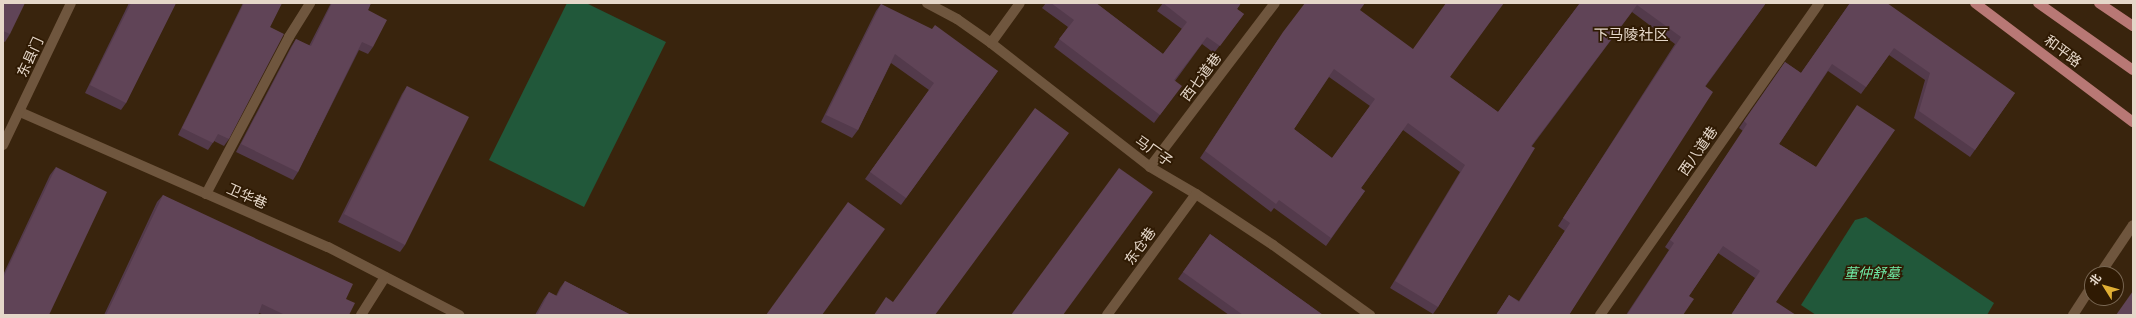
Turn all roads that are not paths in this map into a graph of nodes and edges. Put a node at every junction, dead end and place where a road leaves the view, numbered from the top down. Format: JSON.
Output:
{"nodes":[{"id":1,"x":71,"y":3,"type":"edge"},
{"id":2,"x":310,"y":3,"type":"edge"},
{"id":3,"x":928,"y":3,"type":"edge"},
{"id":4,"x":1020,"y":3,"type":"edge"},
{"id":5,"x":1275,"y":3,"type":"edge"},
{"id":6,"x":1820,"y":3,"type":"edge"},
{"id":7,"x":1975,"y":3,"type":"edge"},
{"id":8,"x":2038,"y":3,"type":"edge"},
{"id":9,"x":2099,"y":3,"type":"edge"},
{"id":10,"x":2133,"y":26,"type":"edge"},
{"id":11,"x":991,"y":43,"type":"junction"},
{"id":12,"x":2133,"y":70,"type":"edge"},
{"id":13,"x":20,"y":112,"type":"junction"},
{"id":14,"x":2133,"y":122,"type":"edge"},
{"id":15,"x":4,"y":140,"type":"edge"},
{"id":16,"x":1150,"y":167,"type":"junction"},
{"id":17,"x":206,"y":194,"type":"junction"},
{"id":18,"x":1196,"y":194,"type":"junction"},
{"id":19,"x":2133,"y":225,"type":"edge"},
{"id":20,"x":2105,"y":266,"type":"edge"},
{"id":21,"x":385,"y":277,"type":"junction"},
{"id":22,"x":2084,"y":298,"type":"edge"},
{"id":23,"x":361,"y":315,"type":"edge"},
{"id":24,"x":460,"y":315,"type":"edge"},
{"id":25,"x":1107,"y":315,"type":"edge"},
{"id":26,"x":1370,"y":315,"type":"edge"},
{"id":27,"x":1600,"y":315,"type":"edge"},
{"id":28,"x":2073,"y":315,"type":"edge"}],
"edges":[{"from":1,"to":13,"type":"street","name":"东县门"},
{"from":2,"to":17,"type":"street"},
{"from":3,"to":11,"type":"street","name":"马厂子"},
{"from":4,"to":11,"type":"street"},
{"from":5,"to":16,"type":"street","name":"西七道巷"},
{"from":6,"to":27,"type":"street","name":"西八道巷"},
{"from":7,"to":14,"type":"main road","name":"和平路"},
{"from":8,"to":12,"type":"main road","name":"和平路"},
{"from":9,"to":10,"type":"main road"},
{"from":11,"to":16,"type":"street","name":"马厂子"},
{"from":13,"to":15,"type":"street","name":"东县门"},
{"from":13,"to":17,"type":"street","name":"卫华巷"},
{"from":16,"to":18,"type":"street","name":"马厂子"},
{"from":17,"to":21,"type":"street","name":"卫华巷"},
{"from":18,"to":25,"type":"street","name":"东仓巷"},
{"from":18,"to":26,"type":"street","name":"马厂子"},
{"from":19,"to":20,"type":"street"},
{"from":21,"to":23,"type":"street"},
{"from":21,"to":24,"type":"street","name":"卫华巷"},
{"from":22,"to":28,"type":"street"}]}
